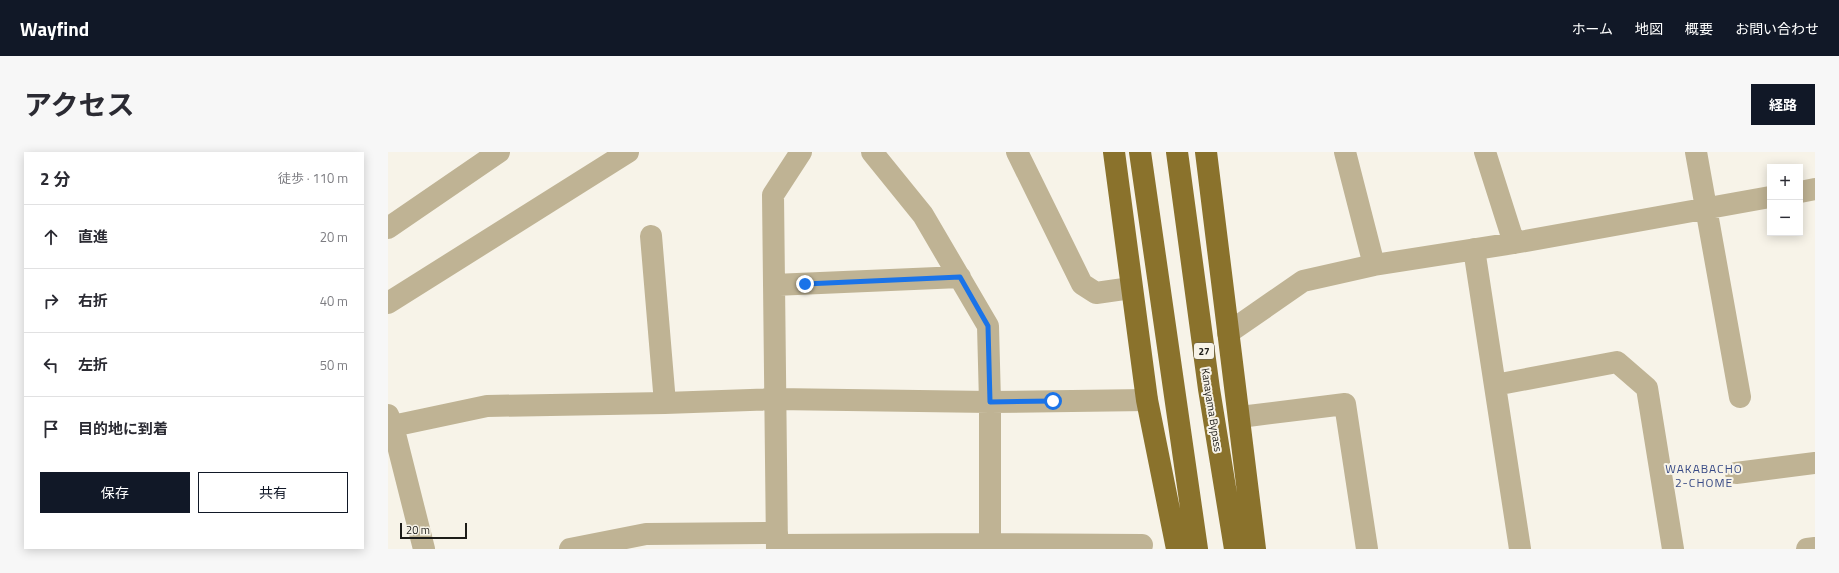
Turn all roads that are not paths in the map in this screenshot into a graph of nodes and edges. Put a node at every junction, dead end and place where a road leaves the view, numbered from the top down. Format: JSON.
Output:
{"nodes":[{"id":1,"x":499,"y":152,"type":"edge"},
{"id":2,"x":628,"y":152,"type":"edge"},
{"id":3,"x":801,"y":152,"type":"edge"},
{"id":4,"x":872,"y":152,"type":"edge"},
{"id":5,"x":1017,"y":152,"type":"edge"},
{"id":6,"x":1114,"y":152,"type":"edge"},
{"id":7,"x":1140,"y":152,"type":"edge"},
{"id":8,"x":1177,"y":152,"type":"edge"},
{"id":9,"x":1206,"y":152,"type":"edge"},
{"id":10,"x":1345,"y":152,"type":"edge"},
{"id":11,"x":1485,"y":152,"type":"edge"},
{"id":12,"x":1696,"y":152,"type":"edge"},
{"id":13,"x":1815,"y":189,"type":"edge"},
{"id":14,"x":1803,"y":191,"type":"edge"},
{"id":15,"x":1767,"y":198,"type":"edge"},
{"id":16,"x":1706,"y":209,"type":"junction"},
{"id":17,"x":388,"y":228,"type":"edge"},
{"id":18,"x":651,"y":236,"type":"dead end"},
{"id":19,"x":1514,"y":243,"type":"junction"},
{"id":20,"x":1474,"y":250,"type":"junction"},
{"id":21,"x":1374,"y":265,"type":"junction"},
{"id":22,"x":960,"y":277,"type":"junction"},
{"id":23,"x":774,"y":285,"type":"junction"},
{"id":24,"x":1131,"y":288,"type":"junction"},
{"id":25,"x":388,"y":304,"type":"edge"},
{"id":26,"x":1228,"y":333,"type":"junction"},
{"id":27,"x":1495,"y":385,"type":"junction"},
{"id":28,"x":1740,"y":397,"type":"dead end"},
{"id":29,"x":776,"y":399,"type":"junction"},
{"id":30,"x":1147,"y":400,"type":"junction"},
{"id":31,"x":990,"y":402,"type":"junction"},
{"id":32,"x":665,"y":403,"type":"junction"},
{"id":33,"x":1240,"y":417,"type":"junction"},
{"id":34,"x":390,"y":423,"type":"edge"},
{"id":35,"x":1815,"y":463,"type":"edge"},
{"id":36,"x":1736,"y":473,"type":"dead end"},
{"id":37,"x":645,"y":541,"type":"edge"},
{"id":38,"x":777,"y":543,"type":"edge"},
{"id":39,"x":1142,"y":545,"type":"dead end"},
{"id":40,"x":990,"y":546,"type":"edge"},
{"id":41,"x":1815,"y":548,"type":"edge"},
{"id":42,"x":424,"y":549,"type":"edge"},
{"id":43,"x":570,"y":549,"type":"edge"},
{"id":44,"x":1177,"y":549,"type":"edge"},
{"id":45,"x":1197,"y":549,"type":"edge"},
{"id":46,"x":1235,"y":549,"type":"edge"},
{"id":47,"x":1255,"y":549,"type":"edge"},
{"id":48,"x":1367,"y":549,"type":"edge"},
{"id":49,"x":1520,"y":549,"type":"edge"},
{"id":50,"x":1673,"y":549,"type":"edge"},
{"id":51,"x":1807,"y":549,"type":"edge"}],
"edges":[{"from":1,"to":17,"type":"street"},
{"from":2,"to":25,"type":"street"},
{"from":3,"to":23,"type":"street"},
{"from":4,"to":22,"type":"street"},
{"from":5,"to":24,"type":"street"},
{"from":6,"to":24,"type":"highway"},
{"from":7,"to":45,"type":"highway"},
{"from":8,"to":46,"type":"highway","name":"Kanayama Bypass","number":"27"},
{"from":9,"to":26,"type":"highway"},
{"from":10,"to":21,"type":"street"},
{"from":11,"to":19,"type":"street"},
{"from":12,"to":16,"type":"street"},
{"from":13,"to":14,"type":"street"},
{"from":15,"to":16,"type":"street"},
{"from":16,"to":19,"type":"street"},
{"from":16,"to":28,"type":"street"},
{"from":18,"to":32,"type":"street"},
{"from":19,"to":20,"type":"street"},
{"from":20,"to":21,"type":"street"},
{"from":20,"to":27,"type":"street"},
{"from":21,"to":26,"type":"street"},
{"from":22,"to":23,"type":"street"},
{"from":22,"to":31,"type":"street"},
{"from":23,"to":29,"type":"street"},
{"from":24,"to":30,"type":"highway"},
{"from":26,"to":33,"type":"highway"},
{"from":27,"to":49,"type":"street"},
{"from":27,"to":50,"type":"street"},
{"from":29,"to":31,"type":"street"},
{"from":29,"to":32,"type":"street"},
{"from":29,"to":38,"type":"street"},
{"from":30,"to":31,"type":"street"},
{"from":30,"to":44,"type":"highway"},
{"from":31,"to":40,"type":"street"},
{"from":32,"to":34,"type":"street"},
{"from":33,"to":47,"type":"highway"},
{"from":33,"to":48,"type":"street"},
{"from":34,"to":42,"type":"street"},
{"from":35,"to":36,"type":"street"},
{"from":37,"to":38,"type":"street"},
{"from":37,"to":43,"type":"street"},
{"from":38,"to":40,"type":"street"},
{"from":39,"to":40,"type":"street"},
{"from":41,"to":51,"type":"street"}]}
